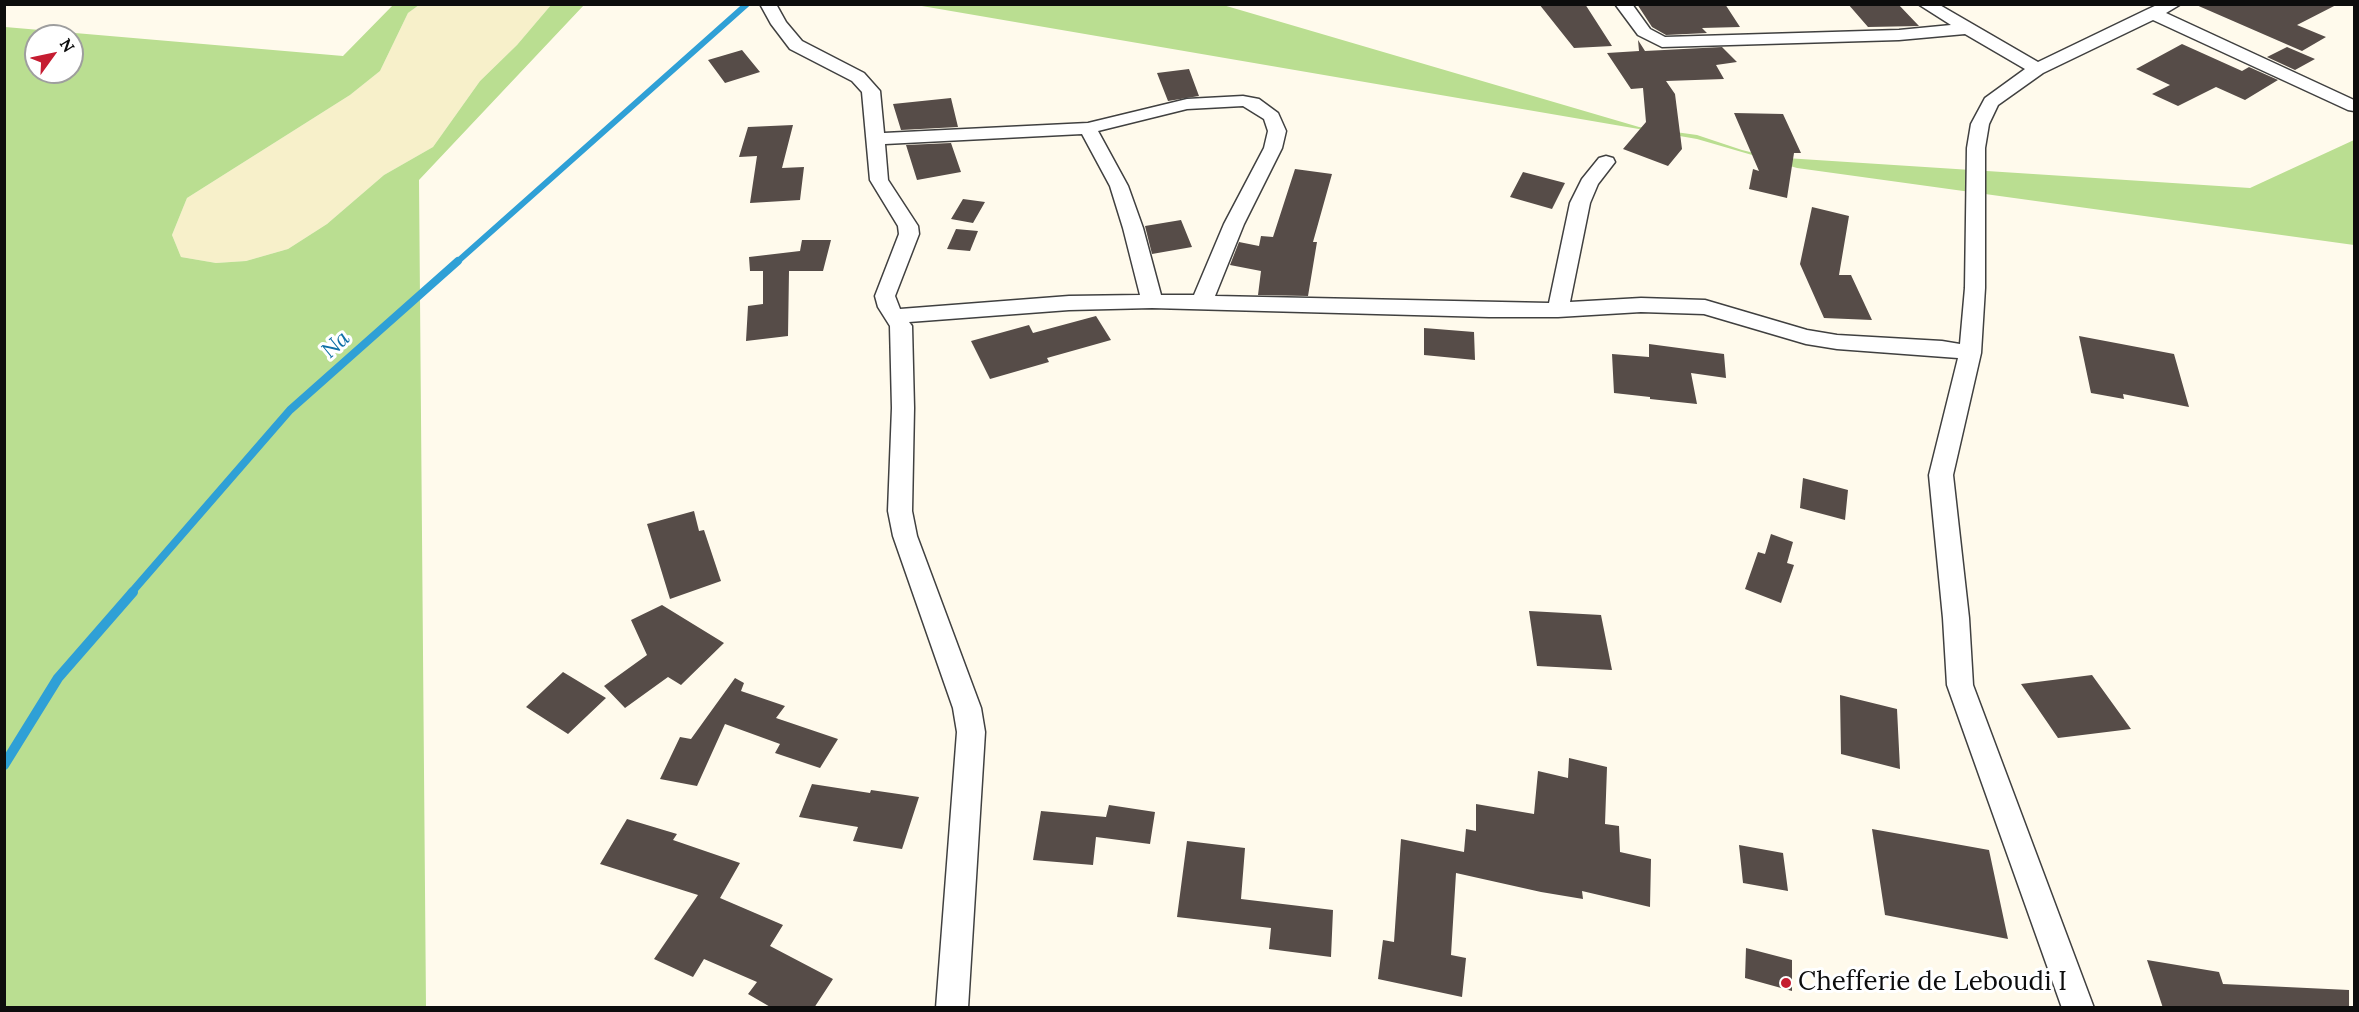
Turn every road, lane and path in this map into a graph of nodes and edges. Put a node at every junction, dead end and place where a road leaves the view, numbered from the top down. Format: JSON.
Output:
{"nodes":[{"id":1,"x":768,"y":4,"type":"edge"},
{"id":2,"x":1623,"y":4,"type":"edge"},
{"id":3,"x":1926,"y":4,"type":"edge"},
{"id":4,"x":2163,"y":9,"type":"edge"},
{"id":5,"x":1966,"y":29,"type":"junction"},
{"id":6,"x":2037,"y":69,"type":"junction"},
{"id":7,"x":2355,"y":106,"type":"edge"},
{"id":8,"x":1088,"y":128,"type":"junction"},
{"id":9,"x":875,"y":139,"type":"junction"},
{"id":10,"x":1606,"y":162,"type":"dead end"},
{"id":11,"x":1152,"y":301,"type":"junction"},
{"id":12,"x":1202,"y":303,"type":"junction"},
{"id":13,"x":1558,"y":310,"type":"junction"},
{"id":14,"x":895,"y":316,"type":"junction"},
{"id":15,"x":1970,"y":353,"type":"junction"},
{"id":16,"x":952,"y":1008,"type":"edge"},
{"id":17,"x":2078,"y":1008,"type":"edge"}],
"edges":[{"from":1,"to":9,"type":"street"},
{"from":2,"to":5,"type":"street"},
{"from":3,"to":5,"type":"street"},
{"from":4,"to":6,"type":"street"},
{"from":4,"to":7,"type":"street"},
{"from":5,"to":6,"type":"street"},
{"from":6,"to":15,"type":"street"},
{"from":8,"to":9,"type":"street"},
{"from":8,"to":11,"type":"street"},
{"from":8,"to":12,"type":"street"},
{"from":9,"to":14,"type":"street"},
{"from":10,"to":13,"type":"street"},
{"from":11,"to":12,"type":"street"},
{"from":11,"to":14,"type":"street"},
{"from":12,"to":13,"type":"street"},
{"from":13,"to":15,"type":"street"},
{"from":14,"to":16,"type":"street"},
{"from":15,"to":17,"type":"street"}]}
